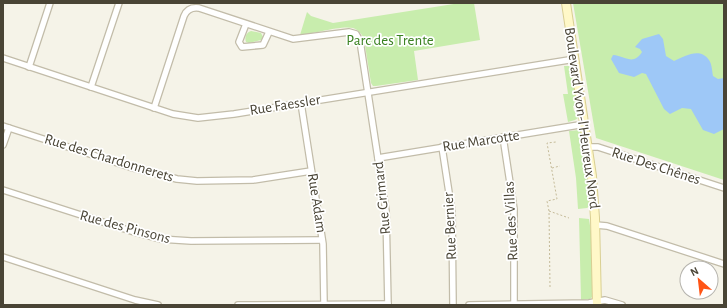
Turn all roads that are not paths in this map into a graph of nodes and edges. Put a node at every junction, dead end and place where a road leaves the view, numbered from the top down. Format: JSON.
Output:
{"nodes":[{"id":1,"x":50,"y":3,"type":"edge"},
{"id":2,"x":119,"y":3,"type":"edge"},
{"id":3,"x":566,"y":3,"type":"edge"},
{"id":4,"x":246,"y":24,"type":"junction"},
{"id":5,"x":269,"y":32,"type":"junction"},
{"id":6,"x":3,"y":58,"type":"edge"},
{"id":7,"x":574,"y":59,"type":"junction"},
{"id":8,"x":29,"y":67,"type":"junction"},
{"id":9,"x":91,"y":88,"type":"junction"},
{"id":10,"x":367,"y":92,"type":"junction"},
{"id":11,"x":301,"y":103,"type":"junction"},
{"id":12,"x":154,"y":108,"type":"junction"},
{"id":13,"x":585,"y":124,"type":"junction"},
{"id":14,"x":6,"y":127,"type":"edge"},
{"id":15,"x":503,"y":137,"type":"junction"},
{"id":16,"x":3,"y":145,"type":"edge"},
{"id":17,"x":442,"y":147,"type":"junction"},
{"id":18,"x":589,"y":147,"type":"junction"},
{"id":19,"x":378,"y":158,"type":"junction"},
{"id":20,"x":312,"y":171,"type":"junction"},
{"id":21,"x":724,"y":188,"type":"edge"},
{"id":22,"x":3,"y":190,"type":"edge"},
{"id":23,"x":596,"y":225,"type":"junction"},
{"id":24,"x":322,"y":240,"type":"junction"},
{"id":25,"x":3,"y":257,"type":"edge"},
{"id":26,"x":724,"y":264,"type":"edge"},
{"id":27,"x":597,"y":303,"type":"edge"},
{"id":28,"x":324,"y":304,"type":"edge"},
{"id":29,"x":388,"y":304,"type":"edge"},
{"id":30,"x":514,"y":304,"type":"edge"},
{"id":31,"x":158,"y":305,"type":"edge"},
{"id":32,"x":238,"y":305,"type":"edge"},
{"id":33,"x":264,"y":305,"type":"edge"},
{"id":34,"x":453,"y":305,"type":"edge"},
{"id":35,"x":470,"y":305,"type":"edge"},
{"id":36,"x":622,"y":305,"type":"edge"}],
"edges":[{"from":1,"to":8,"type":"street"},
{"from":2,"to":9,"type":"street"},
{"from":3,"to":7,"type":"street","name":"Boulevard Yvon-l'Heureux Nord"},
{"from":4,"to":5,"type":"street"},
{"from":4,"to":5,"type":"street"},
{"from":4,"to":12,"type":"street"},
{"from":5,"to":10,"type":"street","name":"Rue Grimard"},
{"from":6,"to":8,"type":"street","name":"Rue Faessler"},
{"from":7,"to":10,"type":"street","name":"Rue Faessler"},
{"from":7,"to":13,"type":"street","name":"Boulevard Yvon-l'Heureux Nord"},
{"from":8,"to":9,"type":"street","name":"Rue Faessler"},
{"from":9,"to":12,"type":"street","name":"Rue Faessler"},
{"from":10,"to":11,"type":"street","name":"Rue Faessler"},
{"from":10,"to":19,"type":"street","name":"Rue Grimard"},
{"from":11,"to":12,"type":"street","name":"Rue Faessler"},
{"from":11,"to":20,"type":"street","name":"Rue Adam"},
{"from":13,"to":15,"type":"street","name":"Rue Marcotte"},
{"from":13,"to":18,"type":"street","name":"Boulevard Yvon-l'Heureux Nord"},
{"from":14,"to":16,"type":"street"},
{"from":14,"to":20,"type":"street","name":"Rue des Chardonnerets"},
{"from":15,"to":17,"type":"street","name":"Rue Marcotte"},
{"from":15,"to":30,"type":"street","name":"Rue des Villas"},
{"from":17,"to":19,"type":"street","name":"Rue Marcotte"},
{"from":17,"to":34,"type":"street","name":"Rue Bernier"},
{"from":18,"to":21,"type":"street","name":"Rue Des Chênes"},
{"from":18,"to":23,"type":"street","name":"Boulevard Yvon-l'Heureux Nord"},
{"from":19,"to":29,"type":"street","name":"Rue Grimard"},
{"from":20,"to":24,"type":"street","name":"Rue Adam"},
{"from":22,"to":24,"type":"street","name":"Rue des Pinsons"},
{"from":23,"to":26,"type":"street"},
{"from":23,"to":27,"type":"street","name":"Boulevard Yvon-l'Heureux Nord"},
{"from":24,"to":28,"type":"street","name":"Rue Adam"},
{"from":25,"to":31,"type":"street"},
{"from":27,"to":30,"type":"street"},
{"from":27,"to":36,"type":"street"},
{"from":28,"to":29,"type":"street"},
{"from":28,"to":33,"type":"street"},
{"from":30,"to":35,"type":"street"},
{"from":32,"to":33,"type":"street"}]}
